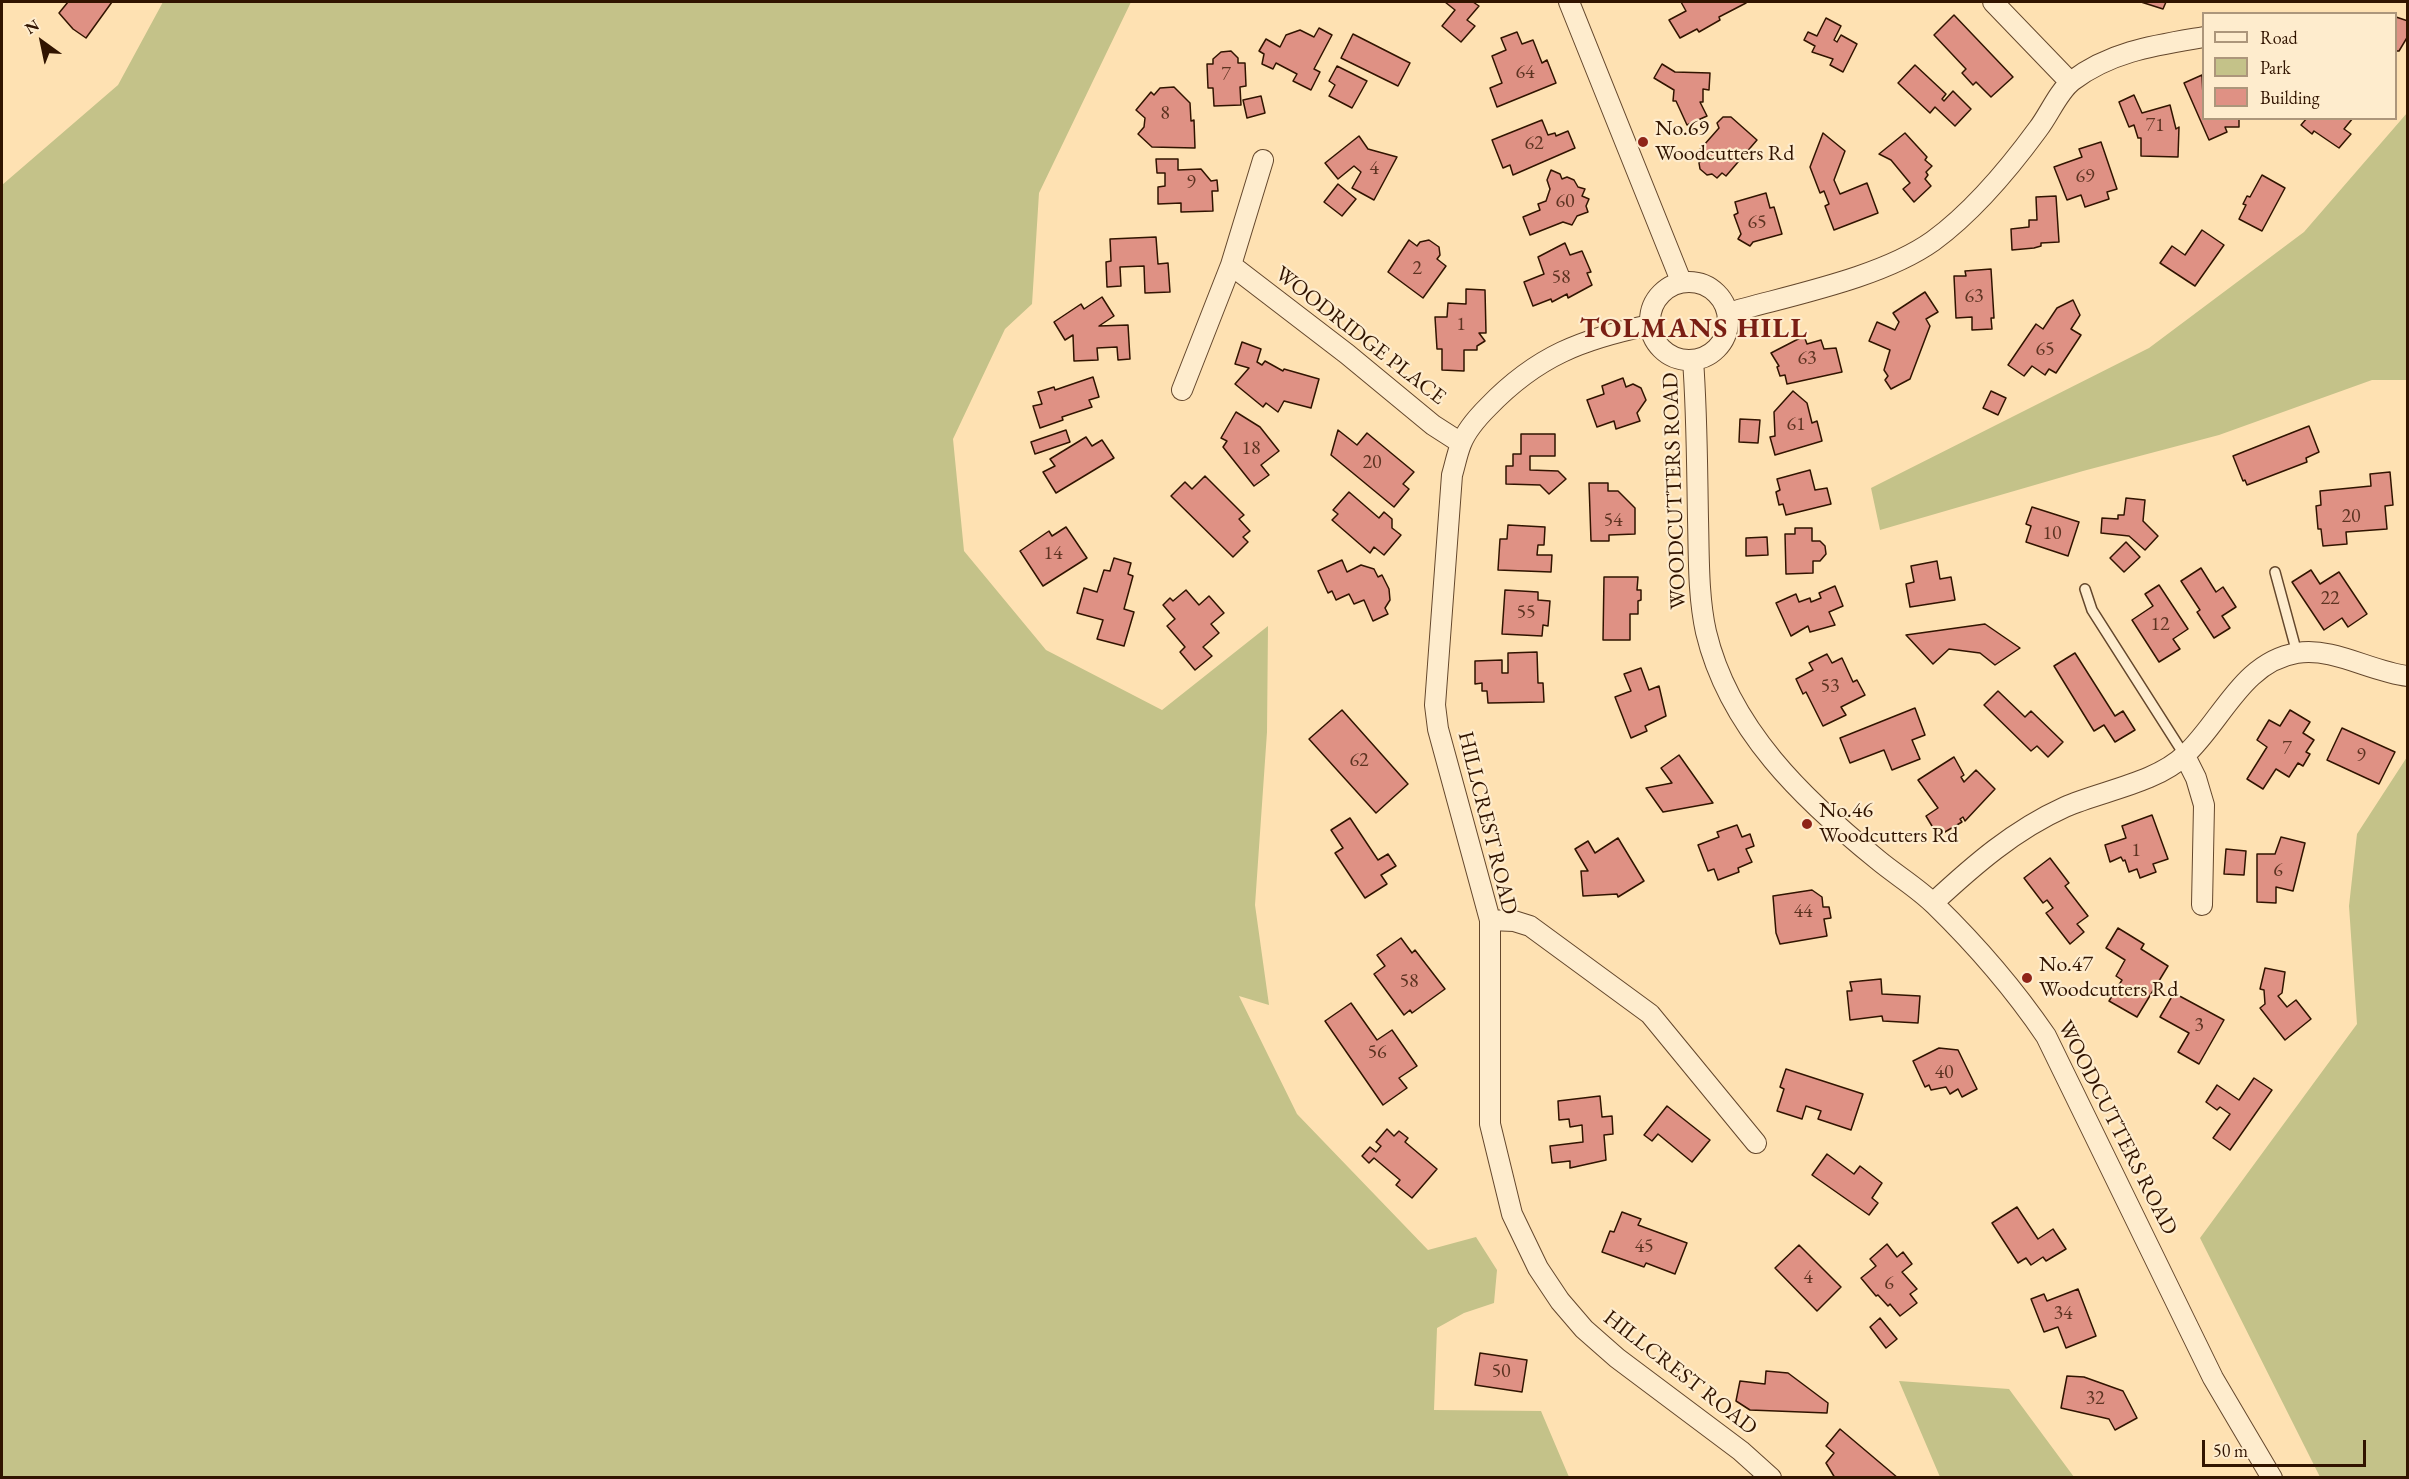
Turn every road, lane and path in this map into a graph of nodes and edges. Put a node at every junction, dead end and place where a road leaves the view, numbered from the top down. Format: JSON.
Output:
{"nodes":[{"id":1,"x":1569,"y":2,"type":"edge"},
{"id":2,"x":1993,"y":2,"type":"edge"},
{"id":3,"x":2202,"y":37,"type":"edge"},
{"id":4,"x":2070,"y":82,"type":"junction"},
{"id":5,"x":1263,"y":160,"type":"dead end"},
{"id":6,"x":1231,"y":265,"type":"junction"},
{"id":7,"x":1680,"y":281,"type":"junction"},
{"id":8,"x":1728,"y":313,"type":"junction"},
{"id":9,"x":1650,"y":325,"type":"junction"},
{"id":10,"x":1693,"y":360,"type":"junction"},
{"id":11,"x":1182,"y":390,"type":"dead end"},
{"id":12,"x":1461,"y":443,"type":"junction"},
{"id":13,"x":2275,"y":572,"type":"dead end"},
{"id":14,"x":2085,"y":589,"type":"dead end"},
{"id":15,"x":2297,"y":653,"type":"junction"},
{"id":16,"x":2408,"y":676,"type":"edge"},
{"id":17,"x":2185,"y":756,"type":"junction"},
{"id":18,"x":1933,"y":903,"type":"junction"},
{"id":19,"x":2202,"y":905,"type":"dead end"},
{"id":20,"x":1490,"y":920,"type":"junction"},
{"id":21,"x":1756,"y":1143,"type":"dead end"},
{"id":22,"x":1771,"y":1478,"type":"edge"},
{"id":23,"x":2272,"y":1478,"type":"edge"}],
"edges":[{"from":1,"to":7,"type":"street"},
{"from":2,"to":4,"type":"street"},
{"from":3,"to":4,"type":"street"},
{"from":4,"to":8,"type":"street"},
{"from":5,"to":6,"type":"street"},
{"from":6,"to":11,"type":"street"},
{"from":6,"to":12,"type":"street","name":"WOODRIDGE PLACE"},
{"from":7,"to":8,"type":"street"},
{"from":7,"to":9,"type":"street"},
{"from":8,"to":10,"type":"street"},
{"from":9,"to":10,"type":"street"},
{"from":9,"to":12,"type":"street","name":"HILLCREST ROAD"},
{"from":10,"to":18,"type":"street","name":"WOODCUTTERS ROAD"},
{"from":12,"to":20,"type":"street","name":"HILLCREST ROAD"},
{"from":13,"to":15,"type":"lane"},
{"from":14,"to":17,"type":"lane"},
{"from":15,"to":16,"type":"street"},
{"from":15,"to":17,"type":"street"},
{"from":17,"to":18,"type":"street"},
{"from":17,"to":19,"type":"street"},
{"from":18,"to":23,"type":"street","name":"WOODCUTTERS ROAD"},
{"from":20,"to":21,"type":"street"},
{"from":20,"to":22,"type":"street","name":"HILLCREST ROAD"}]}
